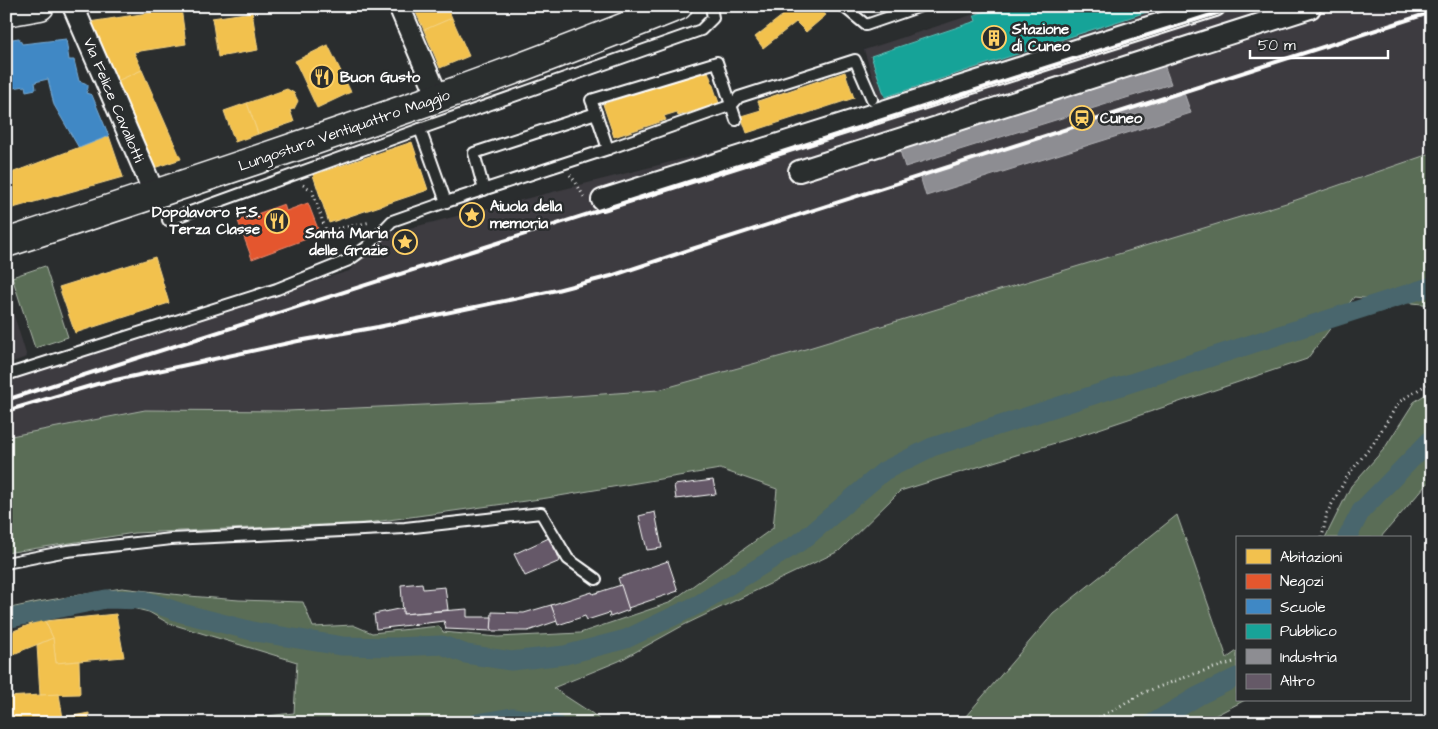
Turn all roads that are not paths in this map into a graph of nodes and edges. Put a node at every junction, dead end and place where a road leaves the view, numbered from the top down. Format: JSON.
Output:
{"nodes":[{"id":1,"x":40,"y":6,"type":"edge"},
{"id":2,"x":73,"y":6,"type":"edge"},
{"id":3,"x":399,"y":6,"type":"edge"},
{"id":4,"x":678,"y":6,"type":"edge"},
{"id":5,"x":711,"y":6,"type":"edge"},
{"id":6,"x":843,"y":6,"type":"edge"},
{"id":7,"x":921,"y":6,"type":"edge"},
{"id":8,"x":1215,"y":6,"type":"edge"},
{"id":9,"x":1310,"y":8,"type":"dead end"},
{"id":10,"x":6,"y":12,"type":"edge"},
{"id":11,"x":438,"y":97,"type":"junction"},
{"id":12,"x":872,"y":99,"type":"dead end"},
{"id":13,"x":732,"y":105,"type":"junction"},
{"id":14,"x":596,"y":112,"type":"junction"},
{"id":15,"x":736,"y":120,"type":"dead end"},
{"id":16,"x":420,"y":129,"type":"junction"},
{"id":17,"x":608,"y":148,"type":"junction"},
{"id":18,"x":799,"y":171,"type":"dead end"},
{"id":19,"x":484,"y":190,"type":"junction"},
{"id":20,"x":155,"y":195,"type":"junction"},
{"id":21,"x":602,"y":200,"type":"road end"},
{"id":22,"x":446,"y":202,"type":"junction"},
{"id":23,"x":168,"y":220,"type":"dead end"},
{"id":24,"x":6,"y":243,"type":"edge"},
{"id":25,"x":6,"y":375,"type":"edge"},
{"id":26,"x":6,"y":563,"type":"edge"},
{"id":27,"x":596,"y":579,"type":"dead end"}],
"edges":[{"from":1,"to":10,"type":"street"},
{"from":2,"to":20,"type":"street","name":"Via Felice Cavallotti"},
{"from":3,"to":11,"type":"street"},
{"from":4,"to":11,"type":"street","name":"Lungostura Ventiquattro Maggio"},
{"from":5,"to":16,"type":"lane"},
{"from":6,"to":7,"type":"lane"},
{"from":8,"to":21,"type":"street"},
{"from":9,"to":18,"type":"street"},
{"from":11,"to":20,"type":"street","name":"Lungostura Ventiquattro Maggio"},
{"from":12,"to":13,"type":"lane"},
{"from":13,"to":14,"type":"lane"},
{"from":13,"to":15,"type":"lane"},
{"from":13,"to":17,"type":"lane"},
{"from":14,"to":17,"type":"lane"},
{"from":14,"to":19,"type":"lane"},
{"from":16,"to":22,"type":"lane"},
{"from":16,"to":23,"type":"lane"},
{"from":17,"to":19,"type":"lane"},
{"from":19,"to":22,"type":"lane"},
{"from":20,"to":24,"type":"street","name":"Lungostura Ventiquattro Maggio"},
{"from":22,"to":25,"type":"lane"},
{"from":26,"to":27,"type":"lane"}]}
